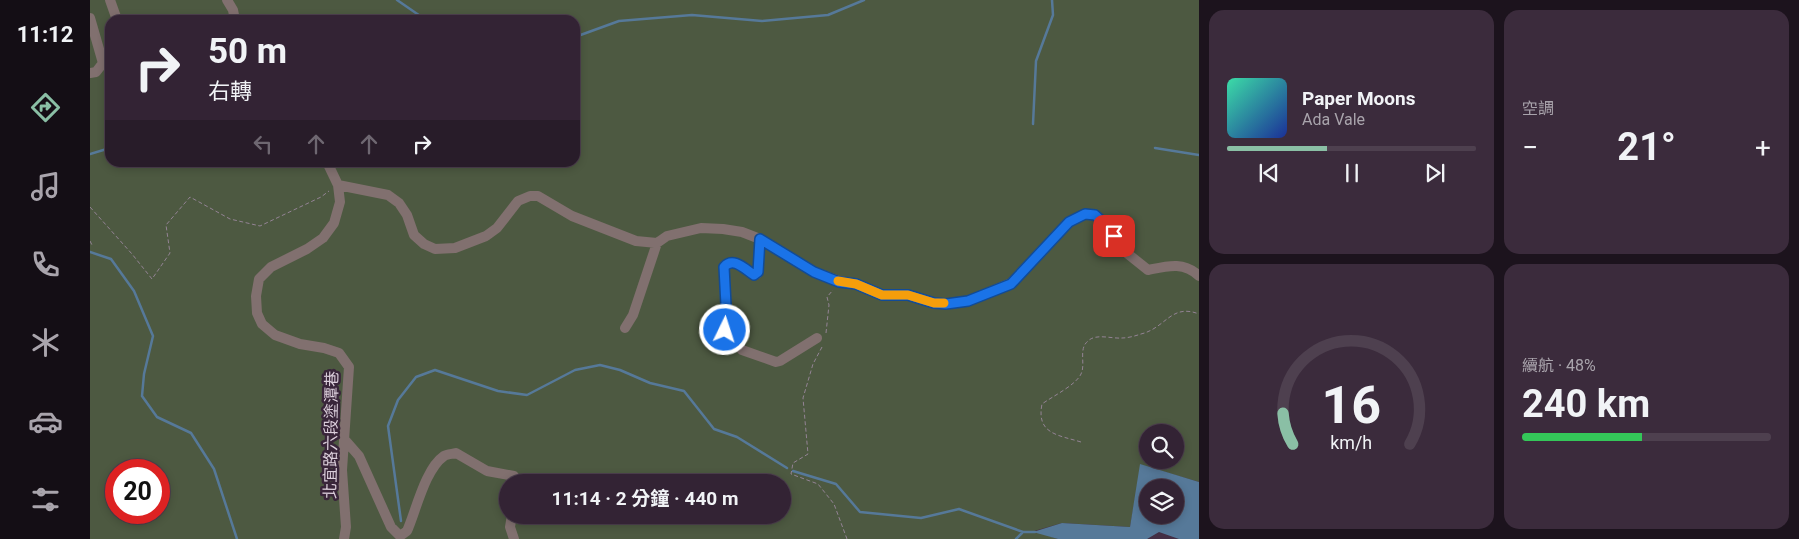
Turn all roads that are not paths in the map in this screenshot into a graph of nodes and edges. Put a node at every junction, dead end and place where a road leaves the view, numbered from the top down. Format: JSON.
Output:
{"nodes":[{"id":1,"x":110,"y":0,"type":"edge"},
{"id":2,"x":226,"y":0,"type":"edge"},
{"id":3,"x":115,"y":15,"type":"edge"},
{"id":4,"x":234,"y":15,"type":"edge"},
{"id":5,"x":90,"y":18,"type":"edge"},
{"id":6,"x":90,"y":73,"type":"edge"},
{"id":7,"x":329,"y":167,"type":"edge"},
{"id":8,"x":338,"y":185,"type":"junction"},
{"id":9,"x":760,"y":239,"type":"junction"},
{"id":10,"x":657,"y":243,"type":"junction"},
{"id":11,"x":1199,"y":276,"type":"edge"},
{"id":12,"x":625,"y":328,"type":"dead end"},
{"id":13,"x":823,"y":338,"type":"road end"},
{"id":14,"x":345,"y":440,"type":"junction"},
{"id":15,"x":503,"y":474,"type":"edge"},
{"id":16,"x":510,"y":524,"type":"edge"},
{"id":17,"x":344,"y":539,"type":"edge"},
{"id":18,"x":514,"y":539,"type":"edge"}],
"edges":[{"from":1,"to":3,"type":"street"},
{"from":2,"to":4,"type":"street"},
{"from":5,"to":6,"type":"street"},
{"from":7,"to":8,"type":"street","name":"北宜路六段塗潭巷"},
{"from":8,"to":10,"type":"street"},
{"from":8,"to":14,"type":"street","name":"北宜路六段塗潭巷"},
{"from":9,"to":10,"type":"street"},
{"from":9,"to":11,"type":"street"},
{"from":9,"to":13,"type":"street"},
{"from":10,"to":12,"type":"street"},
{"from":14,"to":15,"type":"street"},
{"from":14,"to":17,"type":"street","name":"北宜路六段塗潭巷"},
{"from":16,"to":18,"type":"street"}]}
